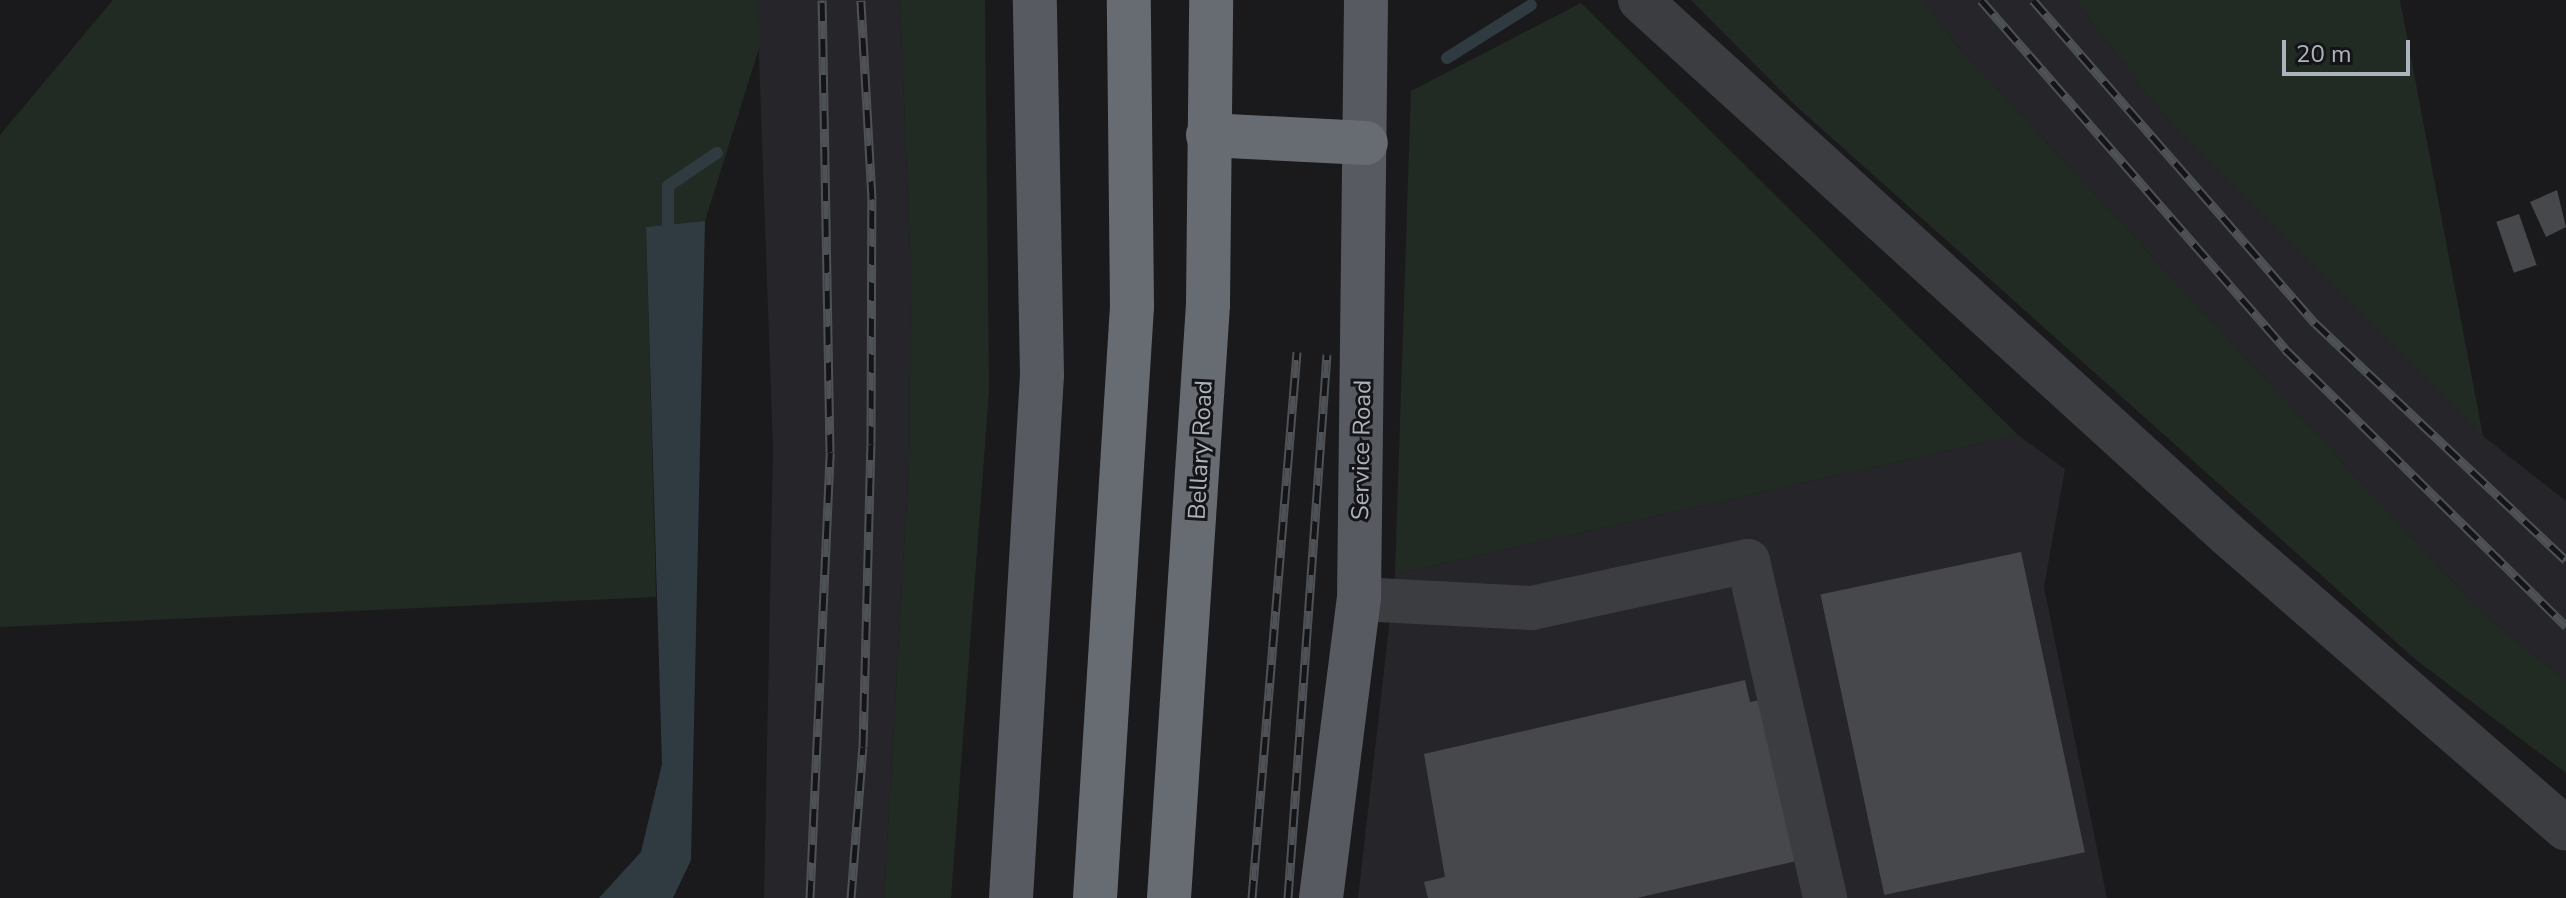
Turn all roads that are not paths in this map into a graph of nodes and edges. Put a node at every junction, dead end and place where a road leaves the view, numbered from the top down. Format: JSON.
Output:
{"nodes":[{"id":1,"x":1035,"y":0,"type":"edge"},
{"id":2,"x":1129,"y":0,"type":"edge"},
{"id":3,"x":1211,"y":0,"type":"edge"},
{"id":4,"x":1366,"y":0,"type":"edge"},
{"id":5,"x":1640,"y":0,"type":"edge"},
{"id":6,"x":1208,"y":139,"type":"junction"},
{"id":7,"x":1366,"y":143,"type":"junction"},
{"id":8,"x":1359,"y":599,"type":"junction"},
{"id":9,"x":2566,"y":829,"type":"edge"},
{"id":10,"x":1011,"y":898,"type":"edge"},
{"id":11,"x":1095,"y":898,"type":"edge"},
{"id":12,"x":1169,"y":898,"type":"edge"},
{"id":13,"x":1321,"y":898,"type":"edge"},
{"id":14,"x":1825,"y":898,"type":"edge"}],
"edges":[{"from":1,"to":10,"type":"main road"},
{"from":2,"to":11,"type":"highway"},
{"from":3,"to":6,"type":"highway","name":"Bellary Road"},
{"from":4,"to":7,"type":"main road","name":"Service Road"},
{"from":5,"to":9,"type":"street"},
{"from":6,"to":7,"type":"highway"},
{"from":6,"to":12,"type":"highway","name":"Bellary Road"},
{"from":7,"to":8,"type":"main road","name":"Service Road"},
{"from":8,"to":13,"type":"main road","name":"Service Road"},
{"from":8,"to":14,"type":"street"}]}
